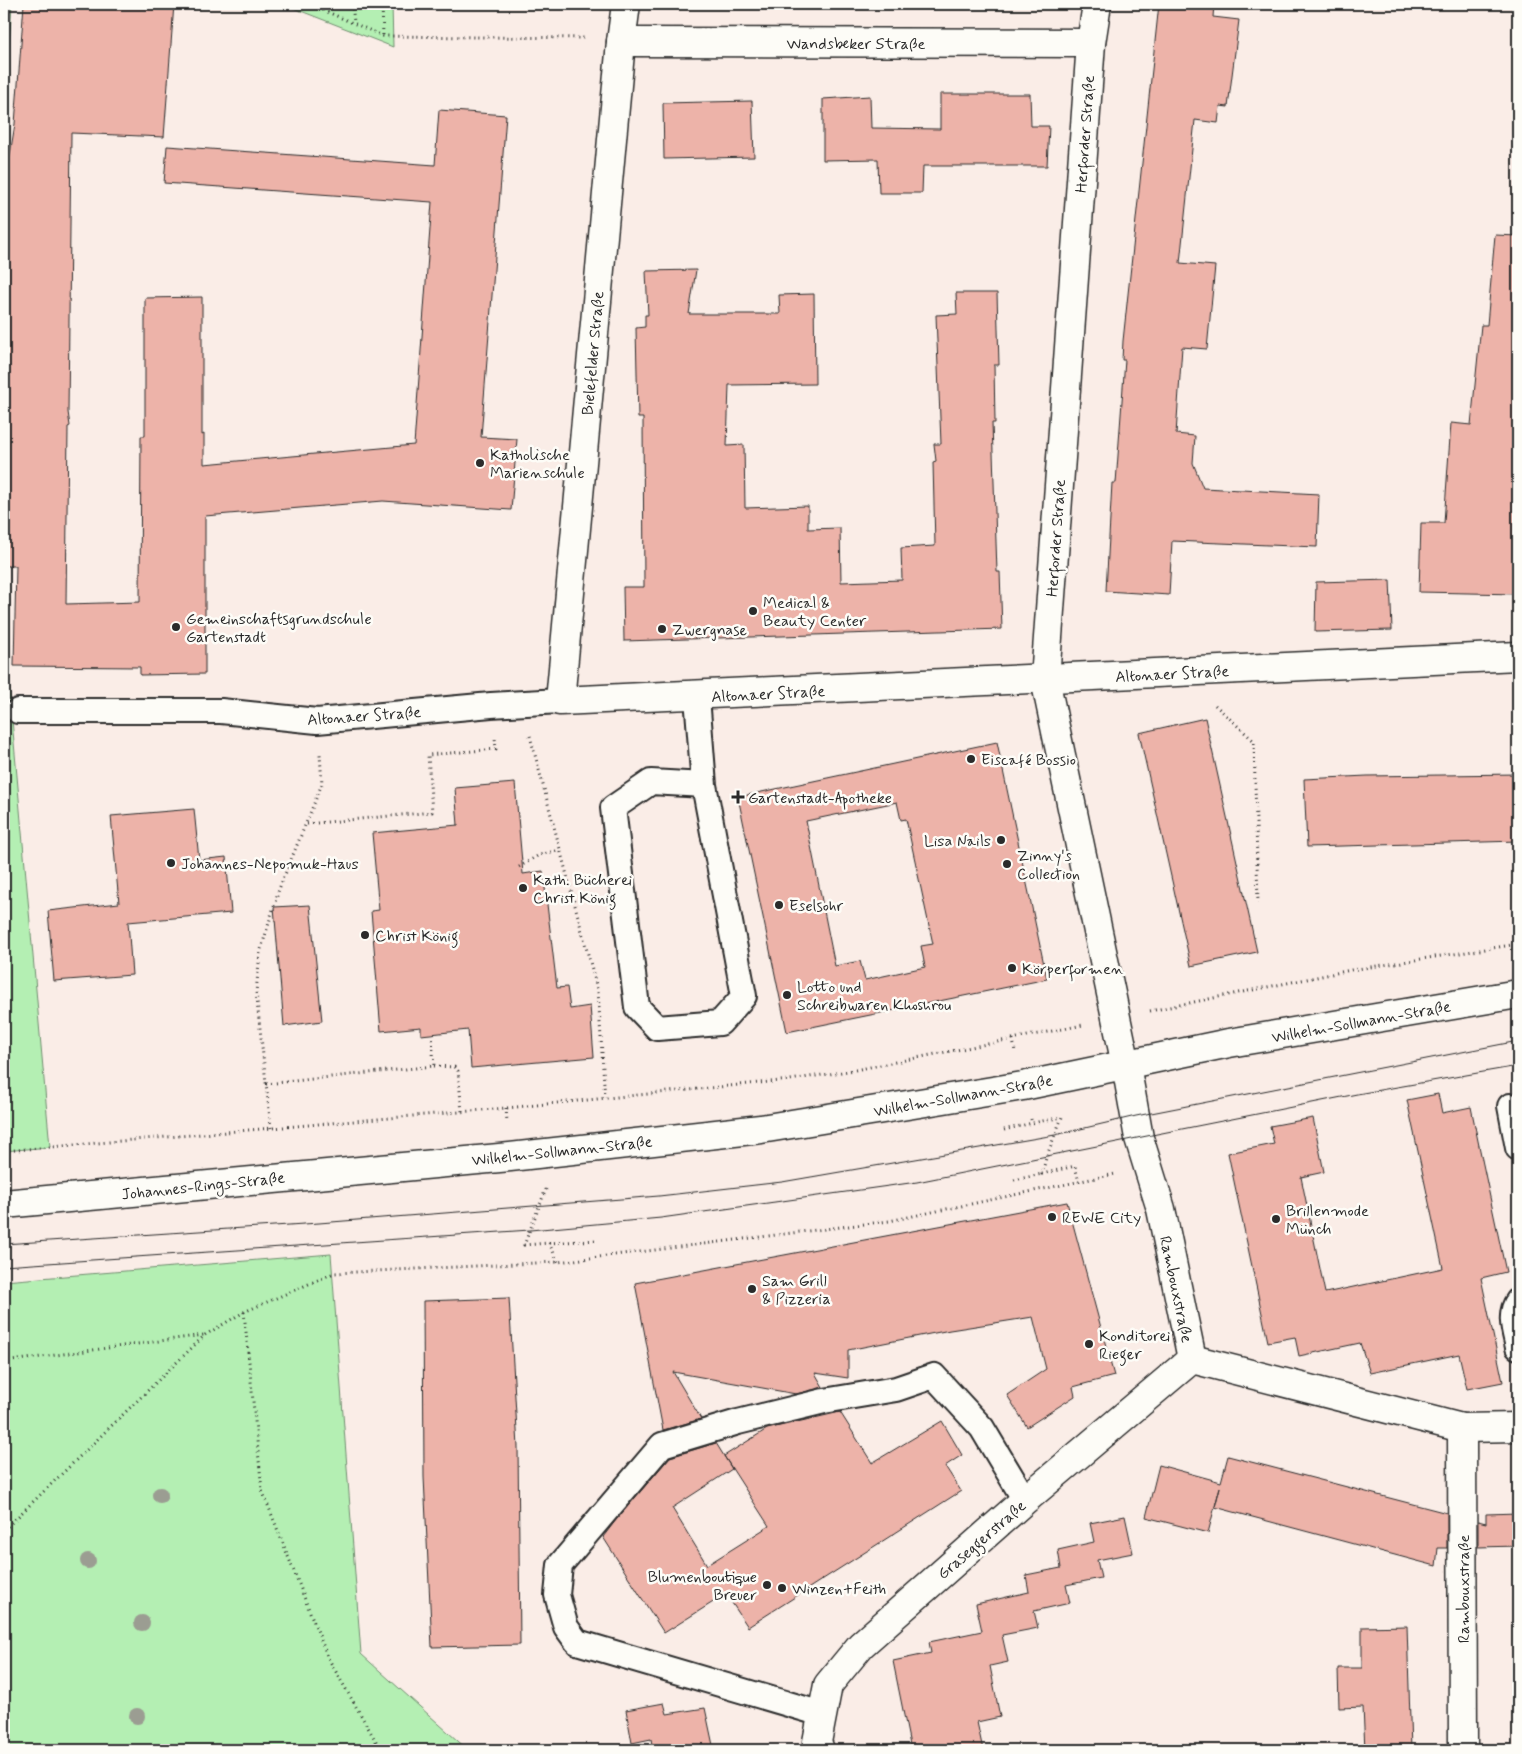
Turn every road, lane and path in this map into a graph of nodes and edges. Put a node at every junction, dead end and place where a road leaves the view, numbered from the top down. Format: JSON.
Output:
{"nodes":[{"id":1,"x":309,"y":4,"type":"edge"},
{"id":2,"x":352,"y":4,"type":"edge"},
{"id":3,"x":382,"y":4,"type":"edge"},
{"id":4,"x":626,"y":4,"type":"edge"},
{"id":5,"x":1097,"y":4,"type":"edge"},
{"id":6,"x":354,"y":23,"type":"junction"},
{"id":7,"x":384,"y":36,"type":"junction"},
{"id":8,"x":621,"y":42,"type":"junction"},
{"id":9,"x":1091,"y":43,"type":"junction"},
{"id":10,"x":1518,"y":656,"type":"edge"},
{"id":11,"x":1180,"y":673,"type":"junction"},
{"id":12,"x":1045,"y":680,"type":"junction"},
{"id":13,"x":696,"y":697,"type":"junction"},
{"id":14,"x":560,"y":702,"type":"junction"},
{"id":15,"x":522,"y":704,"type":"junction"},
{"id":16,"x":18,"y":711,"type":"dead end"},
{"id":17,"x":317,"y":721,"type":"junction"},
{"id":18,"x":495,"y":738,"type":"dead end"},
{"id":19,"x":704,"y":785,"type":"junction"},
{"id":20,"x":307,"y":824,"type":"junction"},
{"id":21,"x":560,"y":850,"type":"junction"},
{"id":22,"x":519,"y":866,"type":"dead end"},
{"id":23,"x":1258,"y":903,"type":"dead end"},
{"id":24,"x":1518,"y":944,"type":"edge"},
{"id":25,"x":1518,"y":994,"type":"edge"},
{"id":26,"x":1117,"y":1018,"type":"junction"},
{"id":27,"x":432,"y":1037,"type":"dead end"},
{"id":28,"x":1012,"y":1039,"type":"junction"},
{"id":29,"x":1126,"y":1064,"type":"junction"},
{"id":30,"x":434,"y":1066,"type":"junction"},
{"id":31,"x":266,"y":1084,"type":"junction"},
{"id":32,"x":1023,"y":1086,"type":"junction"},
{"id":33,"x":605,"y":1099,"type":"junction"},
{"id":34,"x":1510,"y":1106,"type":"dead end"},
{"id":35,"x":462,"y":1112,"type":"junction"},
{"id":36,"x":1032,"y":1123,"type":"junction"},
{"id":37,"x":271,"y":1128,"type":"junction"},
{"id":38,"x":1004,"y":1130,"type":"dead end"},
{"id":39,"x":1518,"y":1148,"type":"edge"},
{"id":40,"x":4,"y":1151,"type":"edge"},
{"id":41,"x":403,"y":1166,"type":"joint"},
{"id":42,"x":1148,"y":1167,"type":"junction"},
{"id":43,"x":1042,"y":1174,"type":"junction"},
{"id":44,"x":1014,"y":1180,"type":"dead end"},
{"id":45,"x":1079,"y":1182,"type":"junction"},
{"id":46,"x":547,"y":1186,"type":"dead end"},
{"id":47,"x":4,"y":1204,"type":"edge"},
{"id":48,"x":596,"y":1240,"type":"dead end"},
{"id":49,"x":549,"y":1243,"type":"junction"},
{"id":50,"x":558,"y":1262,"type":"junction"},
{"id":51,"x":1518,"y":1302,"type":"edge"},
{"id":52,"x":244,"y":1312,"type":"junction"},
{"id":53,"x":204,"y":1335,"type":"junction"},
{"id":54,"x":1518,"y":1347,"type":"edge"},
{"id":55,"x":1192,"y":1359,"type":"junction"},
{"id":56,"x":4,"y":1362,"type":"edge"},
{"id":57,"x":1518,"y":1427,"type":"edge"},
{"id":58,"x":1462,"y":1428,"type":"junction"},
{"id":59,"x":1025,"y":1500,"type":"junction"},
{"id":60,"x":4,"y":1530,"type":"edge"},
{"id":61,"x":822,"y":1714,"type":"junction"},
{"id":62,"x":381,"y":1750,"type":"edge"},
{"id":63,"x":820,"y":1750,"type":"edge"},
{"id":64,"x":1463,"y":1750,"type":"edge"}],
"edges":[{"from":1,"to":6,"type":"path"},
{"from":2,"to":6,"type":"path"},
{"from":3,"to":7,"type":"path"},
{"from":4,"to":8,"type":"street","name":"Bielefelder Straße"},
{"from":5,"to":9,"type":"street","name":"Herforder Straße"},
{"from":6,"to":7,"type":"path"},
{"from":7,"to":8,"type":"path"},
{"from":8,"to":9,"type":"street","name":"Wandsbeker Straße"},
{"from":8,"to":14,"type":"street","name":"Bielefelder Straße"},
{"from":9,"to":12,"type":"street","name":"Herforder Straße"},
{"from":10,"to":11,"type":"street","name":"Altonaer Straße"},
{"from":11,"to":12,"type":"street","name":"Altonaer Straße"},
{"from":11,"to":23,"type":"path"},
{"from":12,"to":13,"type":"street","name":"Altonaer Straße"},
{"from":12,"to":26,"type":"street","name":"Herforder Straße"},
{"from":13,"to":14,"type":"street","name":"Altonaer Straße"},
{"from":13,"to":19,"type":"lane"},
{"from":14,"to":15,"type":"lane","name":"Altonaer Straße"},
{"from":15,"to":17,"type":"lane","name":"Altonaer Straße"},
{"from":15,"to":21,"type":"path"},
{"from":16,"to":17,"type":"lane","name":"Altonaer Straße"},
{"from":17,"to":20,"type":"path"},
{"from":18,"to":20,"type":"path"},
{"from":19,"to":19,"type":"lane"},
{"from":20,"to":31,"type":"path"},
{"from":21,"to":22,"type":"path"},
{"from":21,"to":33,"type":"path"},
{"from":24,"to":26,"type":"path"},
{"from":25,"to":29,"type":"street","name":"Wilhelm-Sollmann-Straße"},
{"from":26,"to":28,"type":"path"},
{"from":26,"to":29,"type":"street","name":"Herforder Straße"},
{"from":27,"to":30,"type":"path"},
{"from":28,"to":32,"type":"path"},
{"from":28,"to":33,"type":"path"},
{"from":29,"to":32,"type":"street","name":"Wilhelm-Sollmann-Straße"},
{"from":29,"to":42,"type":"street","name":"Rambouxstraße"},
{"from":30,"to":31,"type":"path"},
{"from":30,"to":35,"type":"path"},
{"from":31,"to":37,"type":"path"},
{"from":32,"to":36,"type":"path"},
{"from":32,"to":41,"type":"street","name":"Wilhelm-Sollmann-Straße"},
{"from":33,"to":35,"type":"path"},
{"from":34,"to":39,"type":"lane"},
{"from":35,"to":37,"type":"path"},
{"from":36,"to":38,"type":"path"},
{"from":36,"to":43,"type":"path"},
{"from":37,"to":40,"type":"path"},
{"from":41,"to":47,"type":"street","name":"Johannes-Rings-Straße"},
{"from":42,"to":45,"type":"path"},
{"from":42,"to":55,"type":"street","name":"Rambouxstraße"},
{"from":43,"to":44,"type":"path"},
{"from":43,"to":45,"type":"path"},
{"from":45,"to":50,"type":"path"},
{"from":46,"to":49,"type":"path"},
{"from":48,"to":49,"type":"path"},
{"from":49,"to":50,"type":"path"},
{"from":50,"to":52,"type":"path"},
{"from":51,"to":54,"type":"lane"},
{"from":52,"to":53,"type":"path"},
{"from":52,"to":62,"type":"path"},
{"from":53,"to":56,"type":"path"},
{"from":53,"to":60,"type":"path"},
{"from":55,"to":58,"type":"street","name":"Rambouxstraße"},
{"from":55,"to":59,"type":"street","name":"Graseggerstraße"},
{"from":57,"to":58,"type":"street","name":"Rambouxstraße"},
{"from":58,"to":64,"type":"street","name":"Rambouxstraße"},
{"from":59,"to":61,"type":"street","name":"Graseggerstraße"},
{"from":59,"to":61,"type":"lane"},
{"from":61,"to":63,"type":"street","name":"Graseggerstraße"}]}
